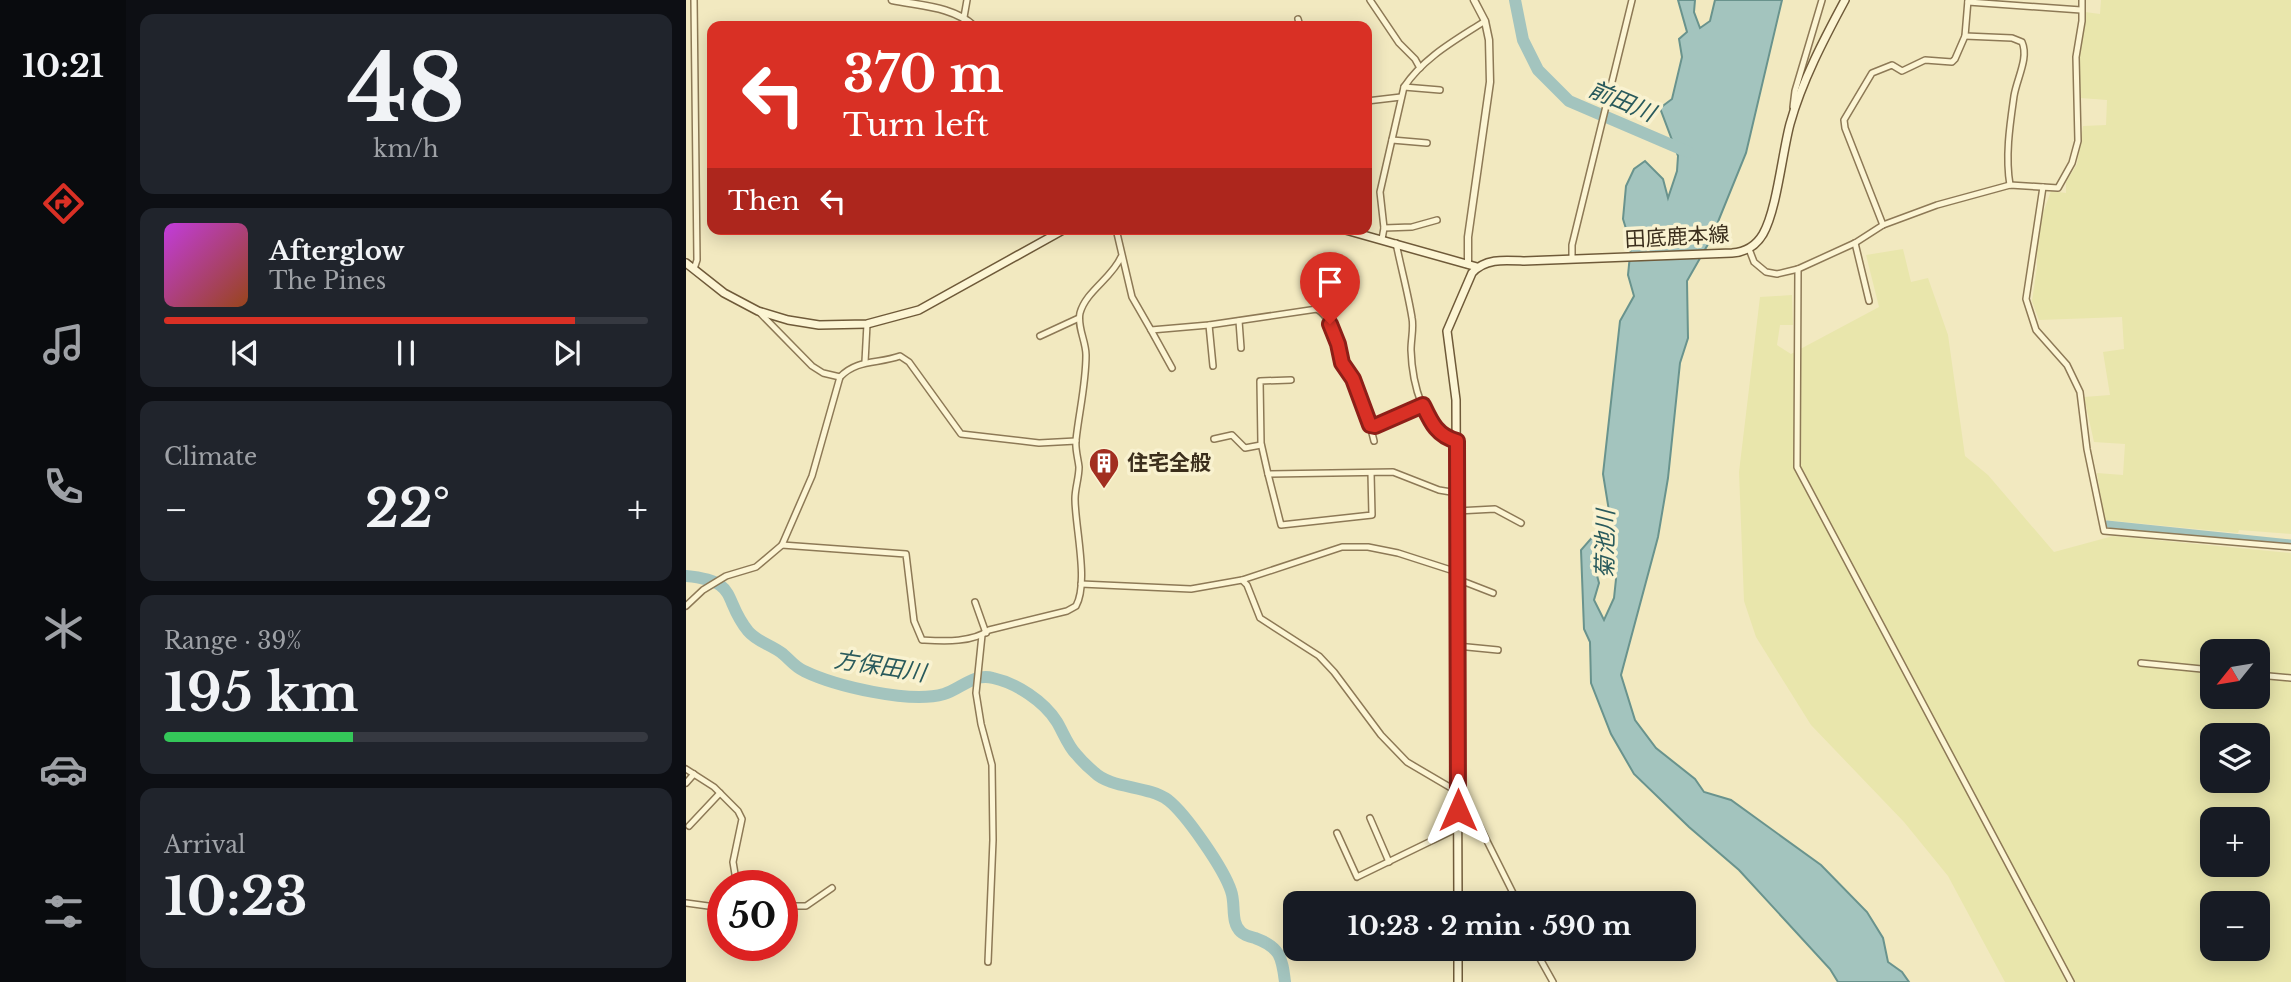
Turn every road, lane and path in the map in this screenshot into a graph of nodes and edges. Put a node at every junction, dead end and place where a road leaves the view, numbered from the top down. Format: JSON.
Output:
{"nodes":[{"id":1,"x":694,"y":0,"type":"edge"},
{"id":2,"x":892,"y":0,"type":"edge"},
{"id":3,"x":967,"y":0,"type":"edge"},
{"id":4,"x":1370,"y":0,"type":"edge"},
{"id":5,"x":1475,"y":0,"type":"edge"},
{"id":6,"x":1632,"y":0,"type":"edge"},
{"id":7,"x":1822,"y":0,"type":"edge"},
{"id":8,"x":1845,"y":0,"type":"edge"},
{"id":9,"x":2081,"y":0,"type":"edge"},
{"id":10,"x":1968,"y":1,"type":"edge"},
{"id":11,"x":2081,"y":10,"type":"junction"},
{"id":12,"x":964,"y":17,"type":"junction"},
{"id":13,"x":968,"y":21,"type":"edge"},
{"id":14,"x":1485,"y":21,"type":"junction"},
{"id":15,"x":1965,"y":36,"type":"junction"},
{"id":16,"x":1420,"y":68,"type":"junction"},
{"id":17,"x":1405,"y":87,"type":"junction"},
{"id":18,"x":1440,"y":90,"type":"dead end"},
{"id":19,"x":1401,"y":97,"type":"junction"},
{"id":20,"x":1372,"y":100,"type":"edge"},
{"id":21,"x":1791,"y":120,"type":"junction"},
{"id":22,"x":1392,"y":140,"type":"junction"},
{"id":23,"x":1427,"y":143,"type":"dead end"},
{"id":24,"x":2010,"y":185,"type":"junction"},
{"id":25,"x":2043,"y":187,"type":"junction"},
{"id":26,"x":1437,"y":220,"type":"dead end"},
{"id":27,"x":1883,"y":225,"type":"junction"},
{"id":28,"x":1384,"y":228,"type":"junction"},
{"id":29,"x":1054,"y":235,"type":"edge"},
{"id":30,"x":1117,"y":235,"type":"edge"},
{"id":31,"x":1366,"y":235,"type":"edge"},
{"id":32,"x":1382,"y":239,"type":"junction"},
{"id":33,"x":1396,"y":243,"type":"junction"},
{"id":34,"x":1855,"y":243,"type":"junction"},
{"id":35,"x":1749,"y":249,"type":"junction"},
{"id":36,"x":1121,"y":257,"type":"junction"},
{"id":37,"x":1572,"y":260,"type":"junction"},
{"id":38,"x":686,"y":263,"type":"edge"},
{"id":39,"x":1468,"y":263,"type":"junction"},
{"id":40,"x":1477,"y":267,"type":"junction"},
{"id":41,"x":694,"y":269,"type":"junction"},
{"id":42,"x":1798,"y":269,"type":"junction"},
{"id":43,"x":1869,"y":301,"type":"dead end"},
{"id":44,"x":758,"y":311,"type":"junction"},
{"id":45,"x":1079,"y":318,"type":"junction"},
{"id":46,"x":1239,"y":321,"type":"junction"},
{"id":47,"x":867,"y":324,"type":"junction"},
{"id":48,"x":1209,"y":325,"type":"junction"},
{"id":49,"x":1151,"y":330,"type":"junction"},
{"id":50,"x":1040,"y":336,"type":"dead end"},
{"id":51,"x":1241,"y":348,"type":"dead end"},
{"id":52,"x":865,"y":362,"type":"junction"},
{"id":53,"x":1213,"y":366,"type":"dead end"},
{"id":54,"x":1172,"y":368,"type":"dead end"},
{"id":55,"x":840,"y":377,"type":"junction"},
{"id":56,"x":1291,"y":380,"type":"dead end"},
{"id":57,"x":1423,"y":405,"type":"junction"},
{"id":58,"x":1370,"y":425,"type":"junction"},
{"id":59,"x":1214,"y":439,"type":"dead end"},
{"id":60,"x":1076,"y":441,"type":"junction"},
{"id":61,"x":1374,"y":441,"type":"dead end"},
{"id":62,"x":1457,"y":441,"type":"junction"},
{"id":63,"x":1261,"y":445,"type":"junction"},
{"id":64,"x":1371,"y":473,"type":"junction"},
{"id":65,"x":1268,"y":474,"type":"junction"},
{"id":66,"x":1457,"y":493,"type":"junction"},
{"id":67,"x":1457,"y":512,"type":"junction"},
{"id":68,"x":1521,"y":523,"type":"dead end"},
{"id":69,"x":782,"y":545,"type":"junction"},
{"id":70,"x":2291,"y":547,"type":"edge"},
{"id":71,"x":1457,"y":575,"type":"junction"},
{"id":72,"x":1242,"y":580,"type":"junction"},
{"id":73,"x":1081,"y":583,"type":"junction"},
{"id":74,"x":1493,"y":593,"type":"dead end"},
{"id":75,"x":975,"y":602,"type":"dead end"},
{"id":76,"x":686,"y":606,"type":"edge"},
{"id":77,"x":984,"y":634,"type":"junction"},
{"id":78,"x":1457,"y":646,"type":"junction"},
{"id":79,"x":1498,"y":650,"type":"dead end"},
{"id":80,"x":2141,"y":663,"type":"dead end"},
{"id":81,"x":2200,"y":669,"type":"edge"},
{"id":82,"x":2270,"y":675,"type":"edge"},
{"id":83,"x":2291,"y":678,"type":"edge"},
{"id":84,"x":686,"y":769,"type":"edge"},
{"id":85,"x":694,"y":774,"type":"junction"},
{"id":86,"x":686,"y":783,"type":"edge"},
{"id":87,"x":1458,"y":792,"type":"junction"},
{"id":88,"x":720,"y":793,"type":"junction"},
{"id":89,"x":1370,"y":818,"type":"dead end"},
{"id":90,"x":689,"y":827,"type":"dead end"},
{"id":91,"x":1458,"y":828,"type":"junction"},
{"id":92,"x":1337,"y":833,"type":"dead end"},
{"id":93,"x":1389,"y":862,"type":"junction"},
{"id":94,"x":734,"y":870,"type":"edge"},
{"id":95,"x":832,"y":888,"type":"dead end"},
{"id":96,"x":1458,"y":891,"type":"edge"},
{"id":97,"x":1512,"y":891,"type":"edge"},
{"id":98,"x":686,"y":903,"type":"edge"},
{"id":99,"x":707,"y":906,"type":"edge"},
{"id":100,"x":798,"y":906,"type":"edge"},
{"id":101,"x":1458,"y":961,"type":"edge"},
{"id":102,"x":1541,"y":961,"type":"edge"},
{"id":103,"x":988,"y":962,"type":"dead end"},
{"id":104,"x":1458,"y":982,"type":"edge"},
{"id":105,"x":1553,"y":982,"type":"edge"},
{"id":106,"x":2071,"y":982,"type":"edge"}],
"edges":[{"from":1,"to":41,"type":"street"},
{"from":2,"to":12,"type":"street"},
{"from":3,"to":12,"type":"street"},
{"from":4,"to":16,"type":"street"},
{"from":5,"to":14,"type":"street"},
{"from":6,"to":37,"type":"street"},
{"from":7,"to":21,"type":"street"},
{"from":8,"to":21,"type":"main road","name":"田底鹿本線"},
{"from":9,"to":11,"type":"street"},
{"from":10,"to":11,"type":"street"},
{"from":10,"to":15,"type":"street"},
{"from":11,"to":25,"type":"street"},
{"from":12,"to":13,"type":"street"},
{"from":14,"to":16,"type":"street"},
{"from":14,"to":39,"type":"street"},
{"from":15,"to":24,"type":"street"},
{"from":15,"to":27,"type":"street"},
{"from":16,"to":17,"type":"street"},
{"from":17,"to":18,"type":"street"},
{"from":17,"to":19,"type":"street"},
{"from":19,"to":20,"type":"street"},
{"from":19,"to":22,"type":"street"},
{"from":21,"to":35,"type":"main road","name":"田底鹿本線"},
{"from":22,"to":23,"type":"street"},
{"from":22,"to":28,"type":"street"},
{"from":24,"to":25,"type":"street"},
{"from":24,"to":27,"type":"street"},
{"from":25,"to":70,"type":"street"},
{"from":26,"to":28,"type":"street"},
{"from":27,"to":34,"type":"street"},
{"from":28,"to":32,"type":"street"},
{"from":29,"to":47,"type":"main road"},
{"from":30,"to":36,"type":"street"},
{"from":31,"to":32,"type":"main road"},
{"from":32,"to":33,"type":"main road"},
{"from":33,"to":39,"type":"main road"},
{"from":33,"to":57,"type":"street"},
{"from":34,"to":42,"type":"street"},
{"from":34,"to":43,"type":"street"},
{"from":35,"to":37,"type":"main road","name":"田底鹿本線"},
{"from":35,"to":42,"type":"street"},
{"from":36,"to":45,"type":"street"},
{"from":36,"to":49,"type":"street"},
{"from":37,"to":40,"type":"main road","name":"田底鹿本線"},
{"from":38,"to":41,"type":"main road"},
{"from":39,"to":40,"type":"main road"},
{"from":40,"to":62,"type":"main road"},
{"from":41,"to":44,"type":"main road"},
{"from":42,"to":106,"type":"street"},
{"from":44,"to":47,"type":"main road"},
{"from":44,"to":55,"type":"street"},
{"from":45,"to":50,"type":"street"},
{"from":45,"to":60,"type":"street"},
{"from":46,"to":48,"type":"street"},
{"from":46,"to":51,"type":"street"},
{"from":46,"to":58,"type":"street"},
{"from":47,"to":52,"type":"street"},
{"from":48,"to":49,"type":"street"},
{"from":48,"to":53,"type":"street"},
{"from":49,"to":54,"type":"street"},
{"from":52,"to":55,"type":"street"},
{"from":52,"to":60,"type":"street"},
{"from":55,"to":69,"type":"street"},
{"from":56,"to":63,"type":"street"},
{"from":57,"to":58,"type":"street"},
{"from":57,"to":62,"type":"street"},
{"from":58,"to":61,"type":"street"},
{"from":59,"to":63,"type":"street"},
{"from":60,"to":73,"type":"street"},
{"from":62,"to":66,"type":"main road"},
{"from":63,"to":65,"type":"street"},
{"from":64,"to":65,"type":"street"},
{"from":64,"to":65,"type":"street"},
{"from":64,"to":66,"type":"street"},
{"from":66,"to":67,"type":"main road"},
{"from":67,"to":68,"type":"street"},
{"from":67,"to":71,"type":"main road"},
{"from":69,"to":76,"type":"street"},
{"from":69,"to":77,"type":"street"},
{"from":71,"to":72,"type":"street"},
{"from":71,"to":74,"type":"street"},
{"from":71,"to":78,"type":"main road"},
{"from":72,"to":73,"type":"street"},
{"from":72,"to":87,"type":"street"},
{"from":73,"to":77,"type":"street"},
{"from":75,"to":77,"type":"street"},
{"from":77,"to":103,"type":"street"},
{"from":78,"to":79,"type":"street"},
{"from":78,"to":87,"type":"main road"},
{"from":80,"to":81,"type":"street"},
{"from":82,"to":83,"type":"street"},
{"from":84,"to":85,"type":"street"},
{"from":85,"to":86,"type":"street"},
{"from":85,"to":88,"type":"street"},
{"from":87,"to":91,"type":"main road"},
{"from":87,"to":97,"type":"street"},
{"from":88,"to":90,"type":"street"},
{"from":88,"to":94,"type":"street"},
{"from":89,"to":93,"type":"street"},
{"from":91,"to":93,"type":"street"},
{"from":91,"to":96,"type":"main road"},
{"from":92,"to":93,"type":"street"},
{"from":95,"to":100,"type":"street"},
{"from":98,"to":99,"type":"street"},
{"from":101,"to":104,"type":"main road"},
{"from":102,"to":105,"type":"street"}]}
